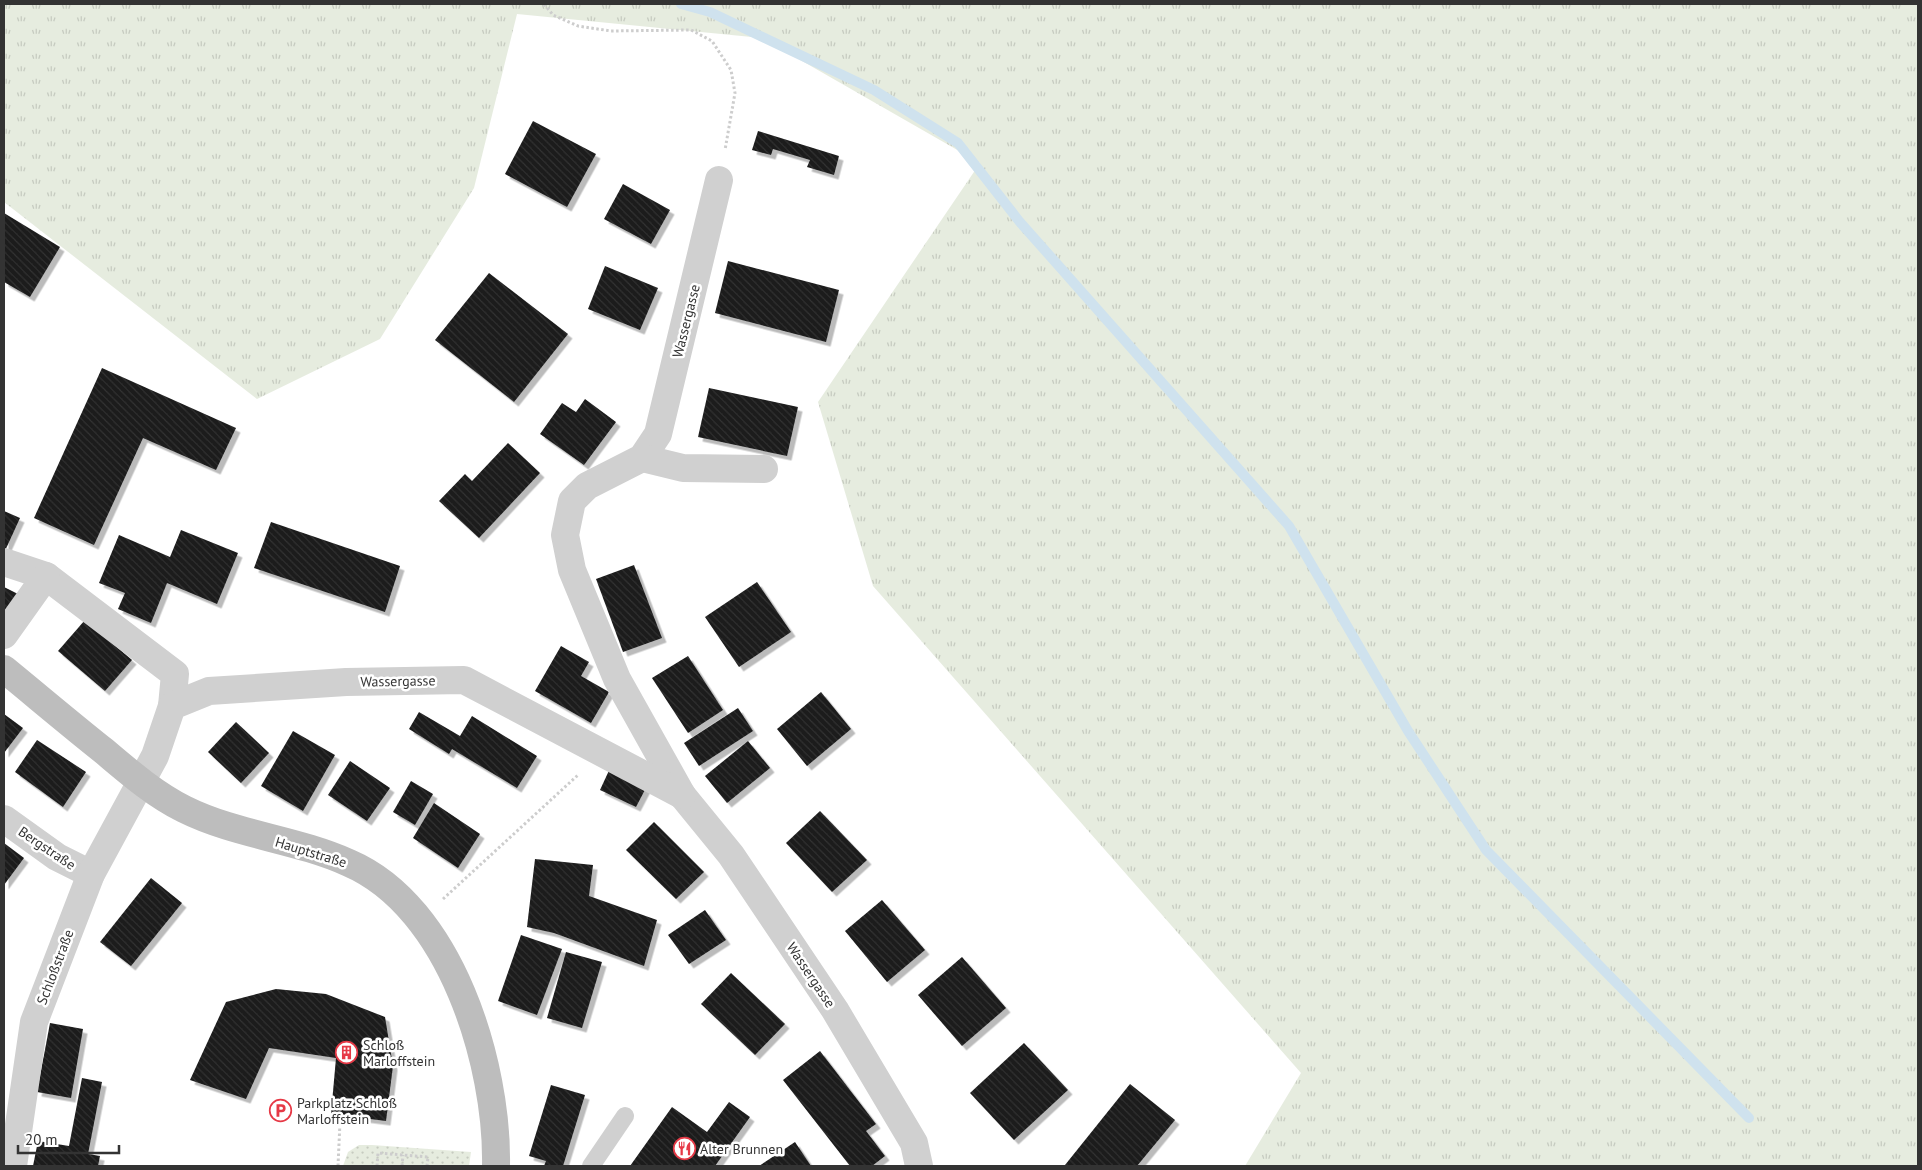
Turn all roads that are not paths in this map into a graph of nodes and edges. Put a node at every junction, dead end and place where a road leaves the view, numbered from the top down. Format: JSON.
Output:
{"nodes":[{"id":1,"x":720,"y":180,"type":"road end"},
{"id":2,"x":642,"y":458,"type":"junction"},
{"id":3,"x":764,"y":469,"type":"dead end"},
{"id":4,"x":4,"y":562,"type":"edge"},
{"id":5,"x":46,"y":576,"type":"junction"},
{"id":6,"x":4,"y":635,"type":"edge"},
{"id":7,"x":4,"y":669,"type":"edge"},
{"id":8,"x":172,"y":706,"type":"junction"},
{"id":9,"x":142,"y":782,"type":"junction"},
{"id":10,"x":682,"y":795,"type":"junction"},
{"id":11,"x":4,"y":819,"type":"edge"},
{"id":12,"x":91,"y":874,"type":"junction"},
{"id":13,"x":625,"y":1116,"type":"dead end"},
{"id":14,"x":12,"y":1166,"type":"edge"},
{"id":15,"x":496,"y":1166,"type":"edge"},
{"id":16,"x":591,"y":1166,"type":"edge"},
{"id":17,"x":919,"y":1166,"type":"edge"}],
"edges":[{"from":1,"to":2,"type":"street","name":"Wassergasse"},
{"from":2,"to":3,"type":"street"},
{"from":2,"to":10,"type":"street","name":"Wassergasse"},
{"from":4,"to":5,"type":"street"},
{"from":5,"to":6,"type":"street"},
{"from":5,"to":8,"type":"street"},
{"from":7,"to":9,"type":"main road","name":"Hauptstraße"},
{"from":8,"to":9,"type":"street"},
{"from":8,"to":10,"type":"street","name":"Wassergasse"},
{"from":9,"to":12,"type":"street","name":"Schloßstraße"},
{"from":9,"to":15,"type":"main road","name":"Hauptstraße"},
{"from":10,"to":17,"type":"street","name":"Wassergasse"},
{"from":11,"to":12,"type":"street","name":"Bergstraße"},
{"from":12,"to":14,"type":"street","name":"Schloßstraße"},
{"from":13,"to":16,"type":"lane"}]}
